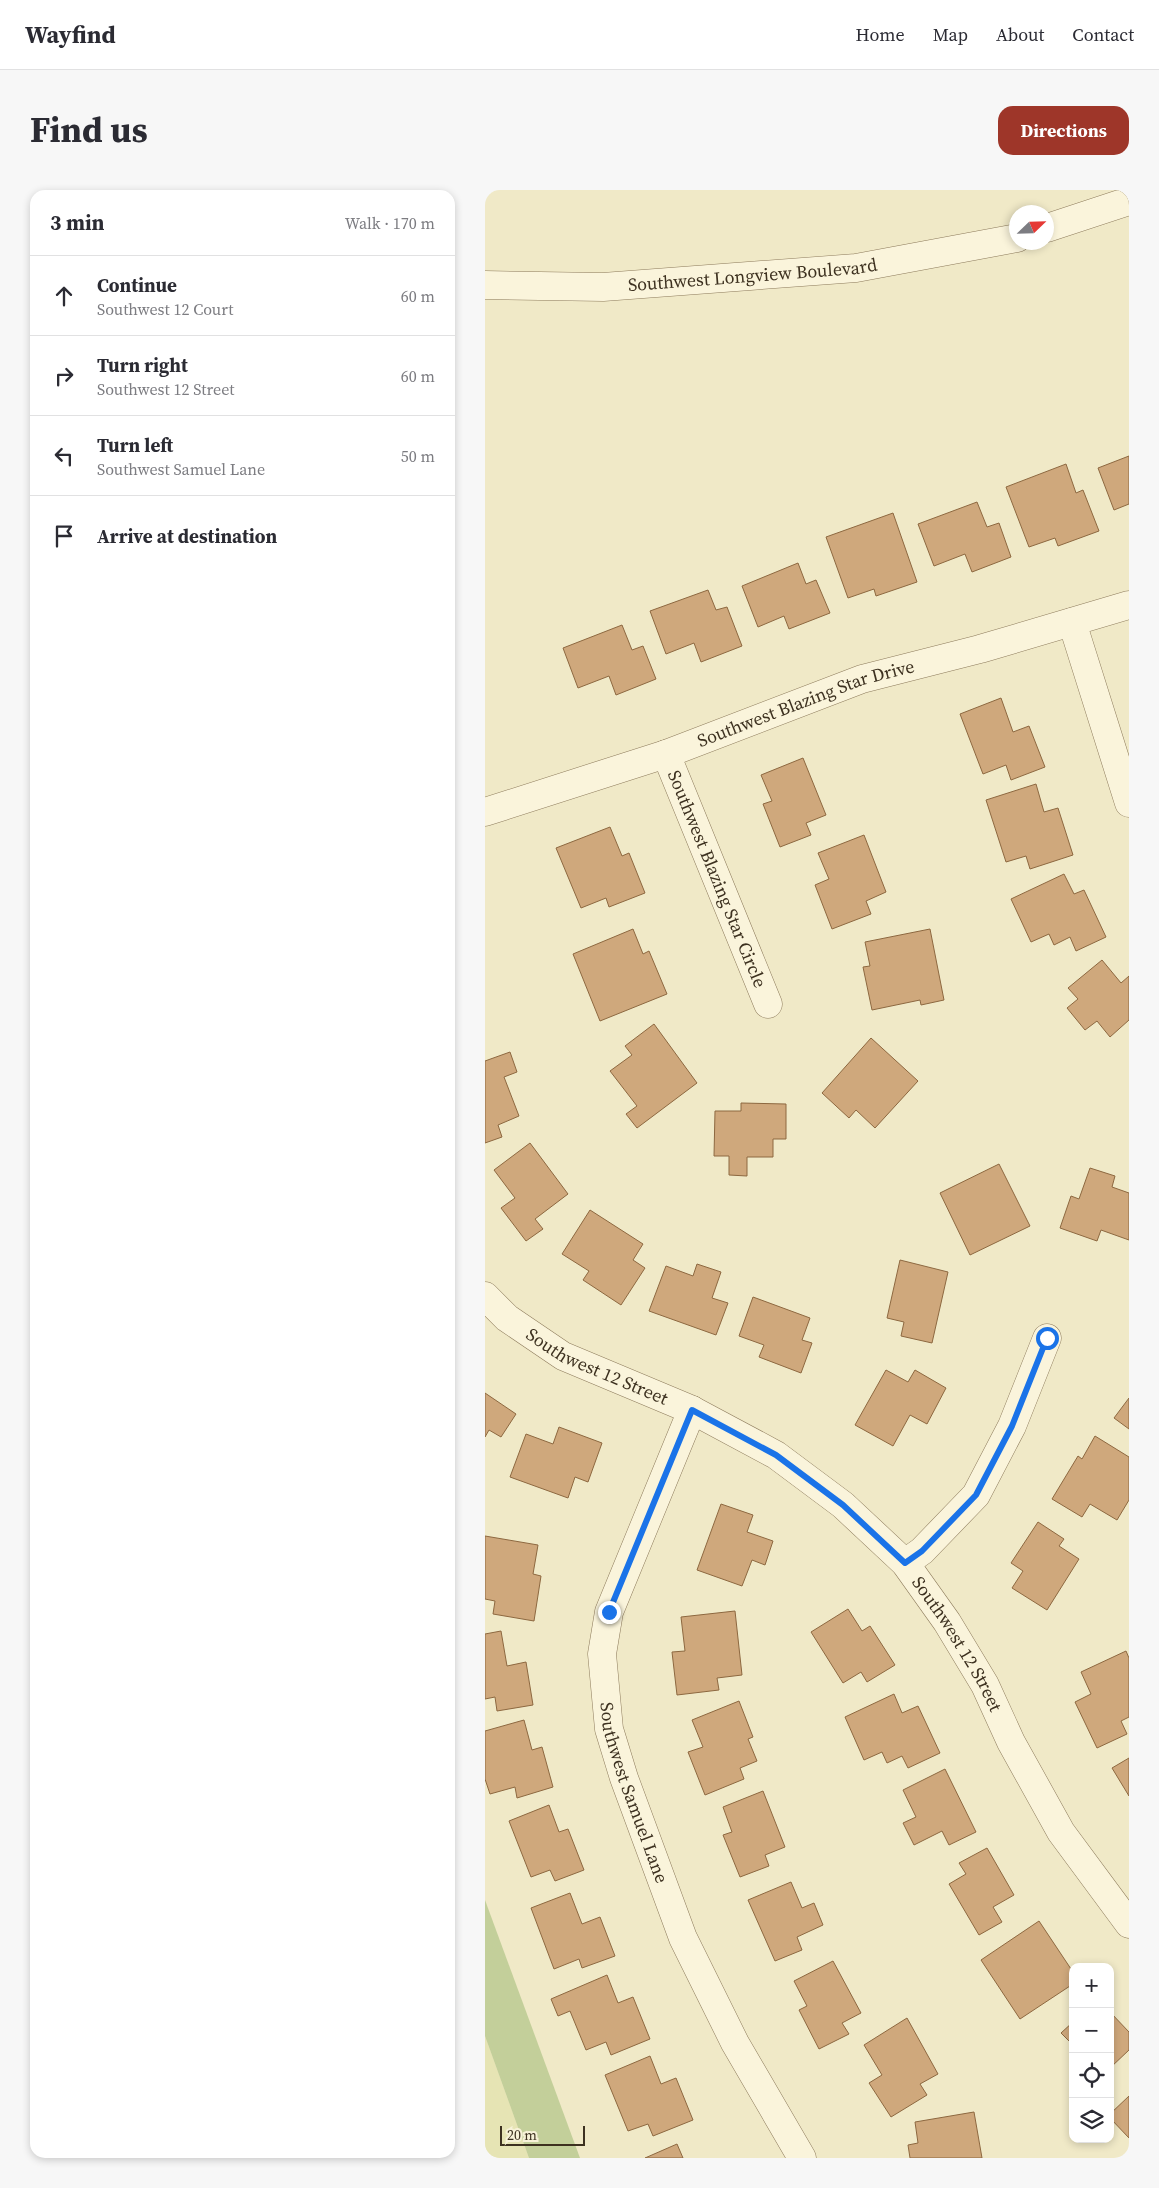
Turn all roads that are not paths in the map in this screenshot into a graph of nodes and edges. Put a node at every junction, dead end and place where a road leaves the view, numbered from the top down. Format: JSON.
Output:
{"nodes":[{"id":1,"x":1129,"y":201,"type":"edge"},
{"id":2,"x":1054,"y":226,"type":"edge"},
{"id":3,"x":1009,"y":239,"type":"edge"},
{"id":4,"x":485,"y":285,"type":"edge"},
{"id":5,"x":1129,"y":605,"type":"edge"},
{"id":6,"x":1072,"y":622,"type":"junction"},
{"id":7,"x":666,"y":754,"type":"junction"},
{"id":8,"x":1129,"y":803,"type":"edge"},
{"id":9,"x":485,"y":812,"type":"edge"},
{"id":10,"x":768,"y":1004,"type":"dead end"},
{"id":11,"x":485,"y":1296,"type":"edge"},
{"id":12,"x":1047,"y":1338,"type":"dead end"},
{"id":13,"x":692,"y":1410,"type":"junction"},
{"id":14,"x":905,"y":1563,"type":"junction"},
{"id":15,"x":1129,"y":1924,"type":"edge"},
{"id":16,"x":801,"y":2158,"type":"edge"}],
"edges":[{"from":1,"to":2,"type":"street"},
{"from":3,"to":4,"type":"street","name":"Southwest Longview Boulevard"},
{"from":5,"to":6,"type":"street","name":"Southwest Blazing Star Drive"},
{"from":6,"to":7,"type":"street","name":"Southwest Blazing Star Drive"},
{"from":6,"to":8,"type":"street"},
{"from":7,"to":9,"type":"street","name":"Southwest Blazing Star Drive"},
{"from":7,"to":10,"type":"street","name":"Southwest Blazing Star Circle"},
{"from":11,"to":13,"type":"street","name":"Southwest 12 Street"},
{"from":12,"to":14,"type":"street"},
{"from":13,"to":14,"type":"street","name":"Southwest 12 Street"},
{"from":13,"to":16,"type":"street","name":"Southwest Samuel Lane"},
{"from":14,"to":15,"type":"street","name":"Southwest 12 Street"}]}
